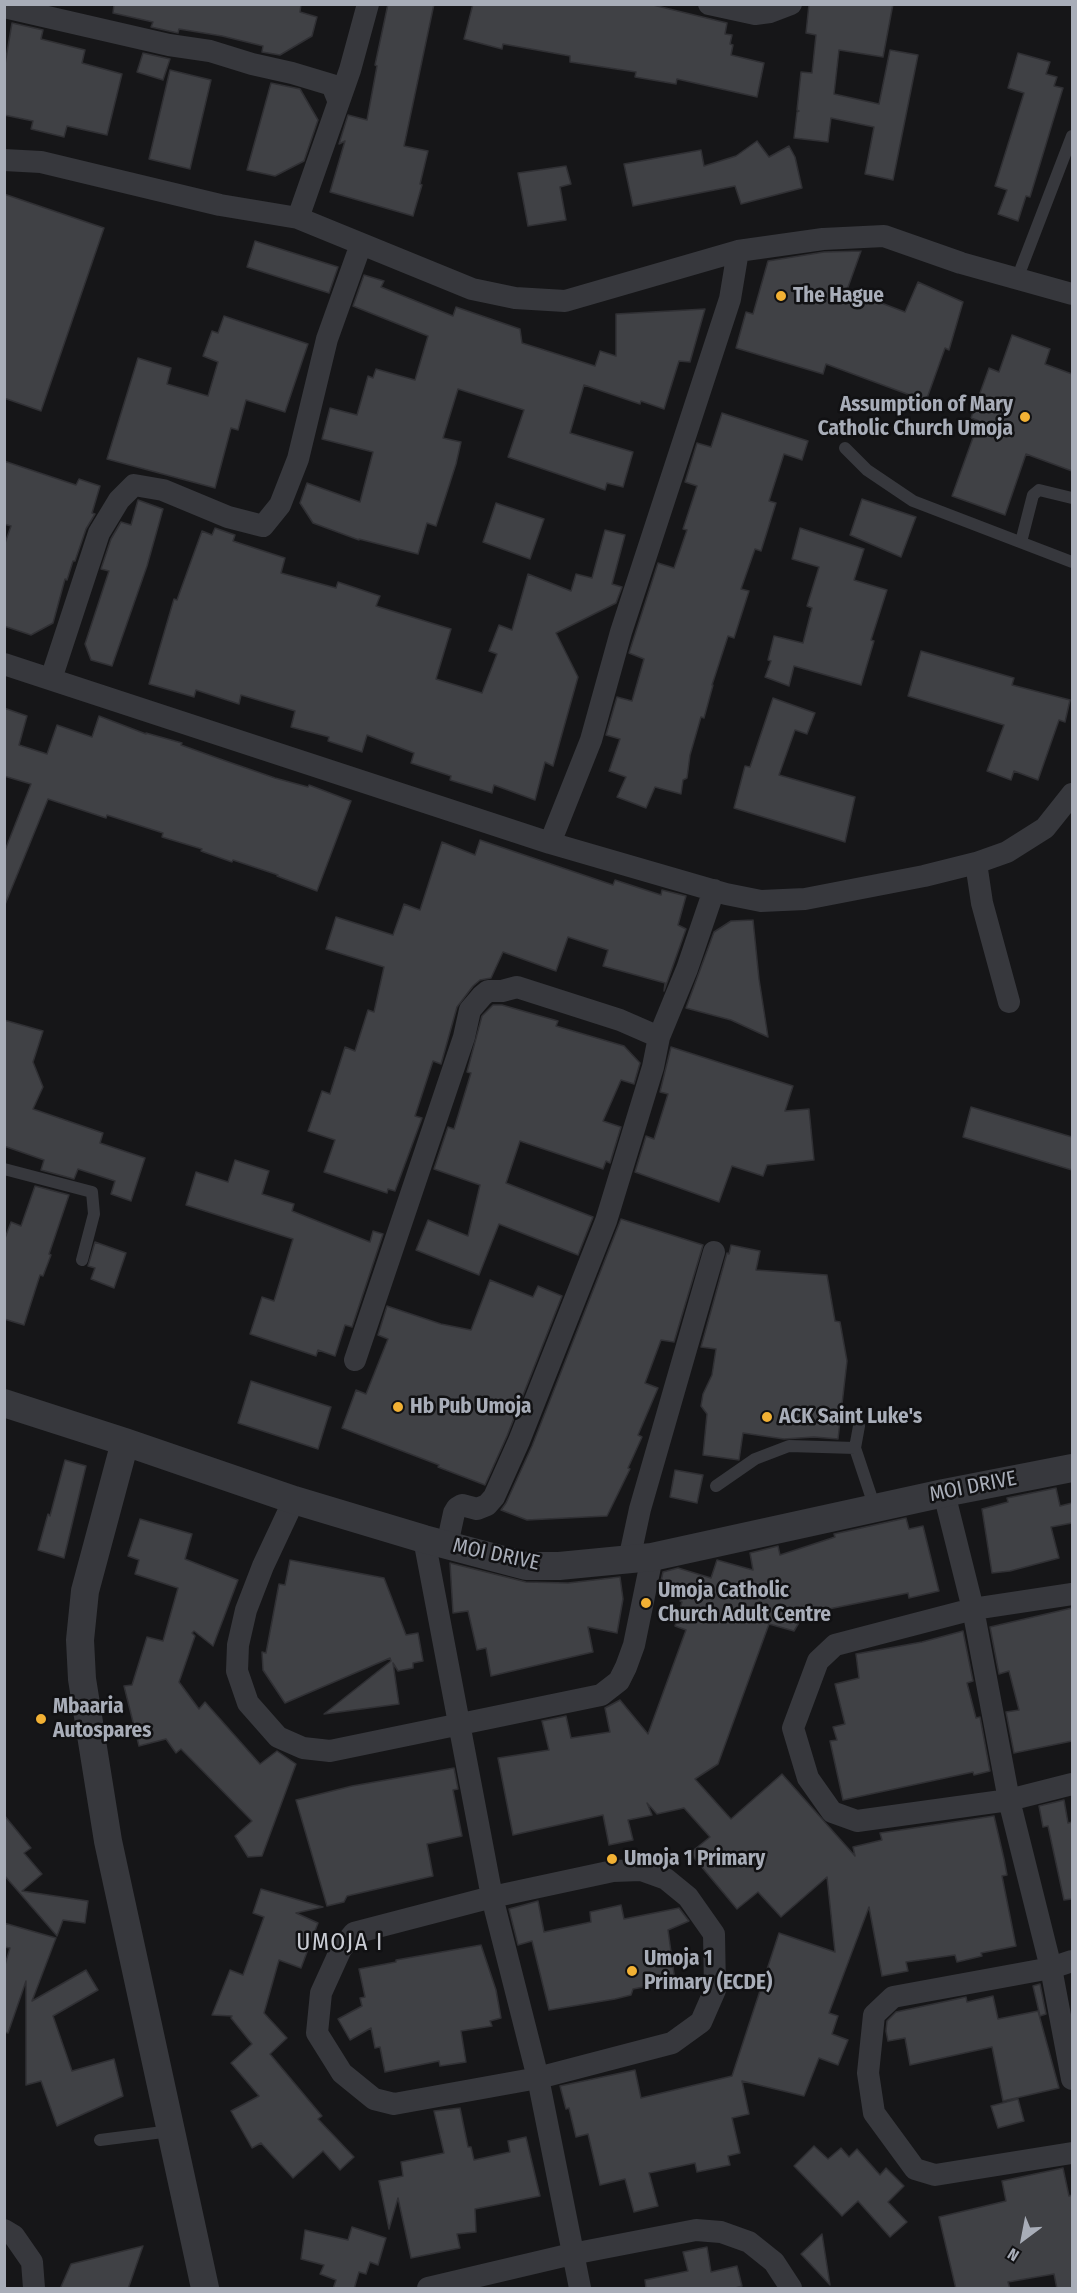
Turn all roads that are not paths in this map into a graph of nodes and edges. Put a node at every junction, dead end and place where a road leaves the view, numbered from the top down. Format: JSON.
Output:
{"nodes":[{"id":1,"x":368,"y":4,"type":"edge"},
{"id":2,"x":709,"y":4,"type":"edge"},
{"id":3,"x":791,"y":4,"type":"edge"},
{"id":4,"x":4,"y":7,"type":"edge"},
{"id":5,"x":338,"y":100,"type":"junction"},
{"id":6,"x":1072,"y":136,"type":"edge"},
{"id":7,"x":4,"y":160,"type":"edge"},
{"id":8,"x":298,"y":218,"type":"junction"},
{"id":9,"x":361,"y":244,"type":"junction"},
{"id":10,"x":738,"y":251,"type":"junction"},
{"id":11,"x":1017,"y":279,"type":"junction"},
{"id":12,"x":1072,"y":294,"type":"edge"},
{"id":13,"x":845,"y":448,"type":"dead end"},
{"id":14,"x":1072,"y":498,"type":"edge"},
{"id":15,"x":1021,"y":542,"type":"junction"},
{"id":16,"x":1072,"y":562,"type":"edge"},
{"id":17,"x":4,"y":664,"type":"edge"},
{"id":18,"x":51,"y":679,"type":"junction"},
{"id":19,"x":1072,"y":794,"type":"edge"},
{"id":20,"x":550,"y":843,"type":"junction"},
{"id":21,"x":976,"y":863,"type":"junction"},
{"id":22,"x":714,"y":891,"type":"junction"},
{"id":23,"x":1009,"y":1002,"type":"dead end"},
{"id":24,"x":659,"y":1037,"type":"junction"},
{"id":25,"x":4,"y":1169,"type":"edge"},
{"id":26,"x":714,"y":1252,"type":"dead end"},
{"id":27,"x":82,"y":1260,"type":"dead end"},
{"id":28,"x":355,"y":1360,"type":"dead end"},
{"id":29,"x":4,"y":1403,"type":"edge"},
{"id":30,"x":859,"y":1426,"type":"dead end"},
{"id":31,"x":125,"y":1442,"type":"junction"},
{"id":32,"x":855,"y":1448,"type":"junction"},
{"id":33,"x":1072,"y":1468,"type":"edge"},
{"id":34,"x":716,"y":1486,"type":"dead end"},
{"id":35,"x":944,"y":1493,"type":"junction"},
{"id":36,"x":294,"y":1500,"type":"junction"},
{"id":37,"x":875,"y":1508,"type":"junction"},
{"id":38,"x":436,"y":1542,"type":"junction"},
{"id":39,"x":641,"y":1558,"type":"junction"},
{"id":40,"x":1072,"y":1594,"type":"edge"},
{"id":41,"x":973,"y":1609,"type":"junction"},
{"id":42,"x":459,"y":1725,"type":"junction"},
{"id":43,"x":1072,"y":1784,"type":"edge"},
{"id":44,"x":1009,"y":1800,"type":"junction"},
{"id":45,"x":492,"y":1897,"type":"junction"},
{"id":46,"x":1072,"y":1961,"type":"edge"},
{"id":47,"x":1051,"y":1968,"type":"junction"},
{"id":48,"x":538,"y":2078,"type":"junction"},
{"id":49,"x":1072,"y":2079,"type":"edge"},
{"id":50,"x":171,"y":2131,"type":"junction"},
{"id":51,"x":100,"y":2140,"type":"dead end"},
{"id":52,"x":1072,"y":2153,"type":"edge"},
{"id":53,"x":4,"y":2230,"type":"edge"},
{"id":54,"x":572,"y":2254,"type":"junction"},
{"id":55,"x":34,"y":2289,"type":"edge"},
{"id":56,"x":205,"y":2289,"type":"edge"},
{"id":57,"x":428,"y":2289,"type":"edge"},
{"id":58,"x":579,"y":2289,"type":"edge"},
{"id":59,"x":791,"y":2289,"type":"edge"}],
"edges":[{"from":1,"to":5,"type":"street"},
{"from":2,"to":3,"type":"street"},
{"from":4,"to":5,"type":"street"},
{"from":5,"to":8,"type":"street"},
{"from":6,"to":11,"type":"lane"},
{"from":7,"to":8,"type":"street"},
{"from":8,"to":9,"type":"street"},
{"from":9,"to":10,"type":"street"},
{"from":9,"to":18,"type":"street"},
{"from":10,"to":11,"type":"street"},
{"from":10,"to":20,"type":"street"},
{"from":11,"to":12,"type":"street"},
{"from":13,"to":15,"type":"lane"},
{"from":14,"to":15,"type":"lane"},
{"from":15,"to":16,"type":"lane"},
{"from":17,"to":18,"type":"street"},
{"from":18,"to":20,"type":"street"},
{"from":19,"to":21,"type":"street"},
{"from":20,"to":22,"type":"street"},
{"from":21,"to":22,"type":"street"},
{"from":21,"to":23,"type":"street"},
{"from":22,"to":24,"type":"street"},
{"from":24,"to":28,"type":"street"},
{"from":24,"to":38,"type":"street"},
{"from":25,"to":27,"type":"lane"},
{"from":26,"to":39,"type":"street"},
{"from":29,"to":31,"type":"street","name":"MOI DRIVE"},
{"from":30,"to":32,"type":"lane"},
{"from":31,"to":36,"type":"street","name":"MOI DRIVE"},
{"from":31,"to":50,"type":"street"},
{"from":32,"to":34,"type":"lane"},
{"from":32,"to":37,"type":"lane"},
{"from":33,"to":35,"type":"street","name":"MOI DRIVE"},
{"from":35,"to":37,"type":"street","name":"MOI DRIVE"},
{"from":35,"to":41,"type":"street"},
{"from":36,"to":38,"type":"street","name":"MOI DRIVE"},
{"from":36,"to":42,"type":"street"},
{"from":37,"to":39,"type":"street","name":"MOI DRIVE"},
{"from":38,"to":39,"type":"street","name":"MOI DRIVE"},
{"from":38,"to":42,"type":"street"},
{"from":39,"to":42,"type":"street"},
{"from":40,"to":41,"type":"street"},
{"from":41,"to":44,"type":"street"},
{"from":41,"to":44,"type":"street"},
{"from":42,"to":45,"type":"street"},
{"from":43,"to":44,"type":"street"},
{"from":44,"to":47,"type":"street"},
{"from":45,"to":48,"type":"street"},
{"from":45,"to":48,"type":"street"},
{"from":45,"to":48,"type":"street"},
{"from":46,"to":47,"type":"street"},
{"from":47,"to":49,"type":"street"},
{"from":47,"to":52,"type":"street"},
{"from":48,"to":54,"type":"street"},
{"from":50,"to":51,"type":"lane"},
{"from":50,"to":56,"type":"street"},
{"from":53,"to":55,"type":"street"},
{"from":54,"to":57,"type":"street"},
{"from":54,"to":58,"type":"street"},
{"from":54,"to":59,"type":"street"}]}
